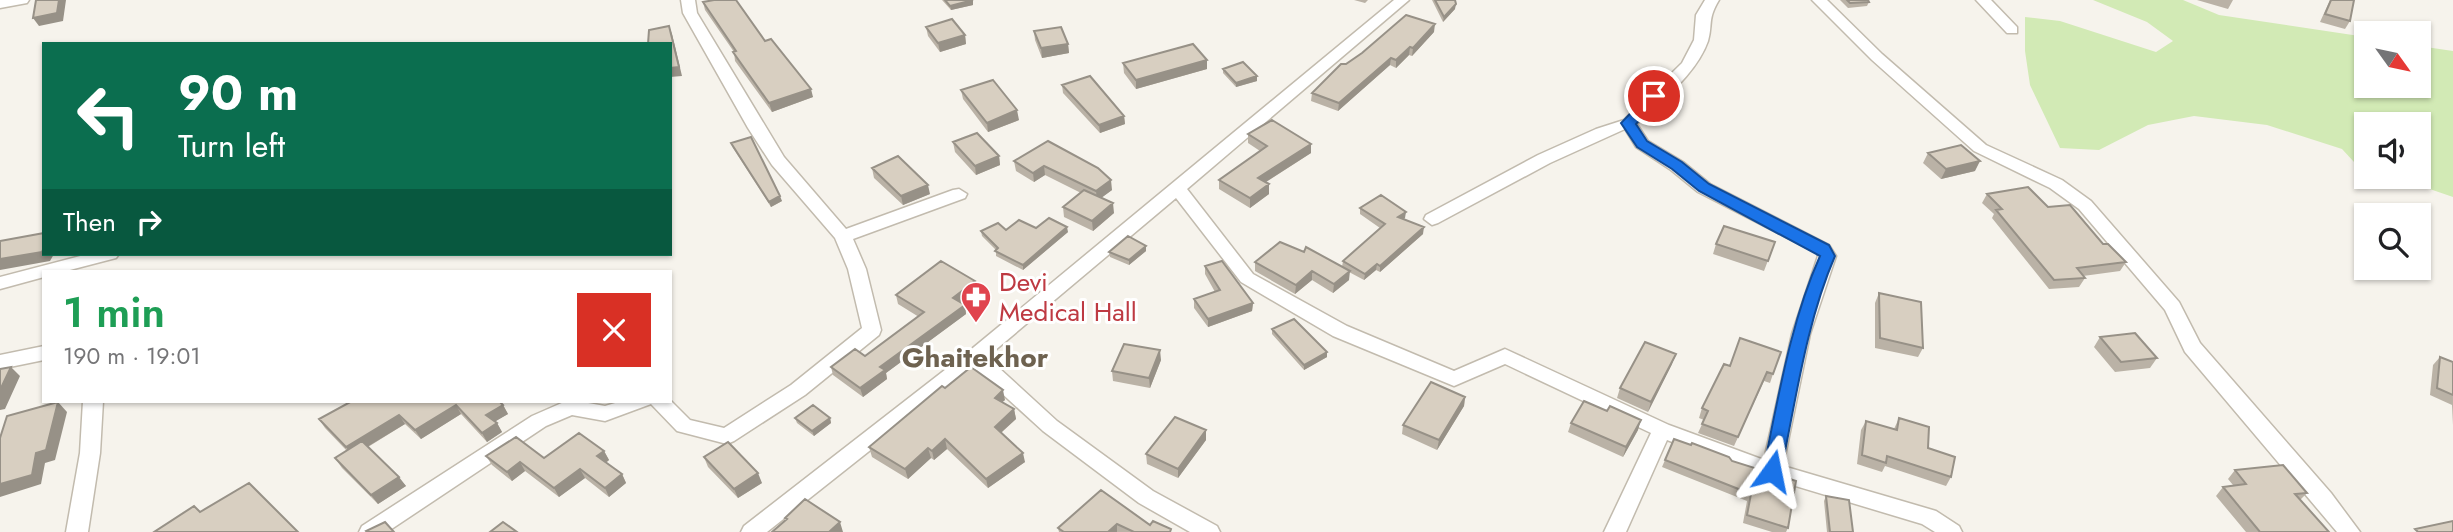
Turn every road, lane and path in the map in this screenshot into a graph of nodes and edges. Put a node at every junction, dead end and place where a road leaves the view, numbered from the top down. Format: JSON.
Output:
{"nodes":[{"id":1,"x":22,"y":0,"type":"edge"},
{"id":2,"x":688,"y":0,"type":"edge"},
{"id":3,"x":1402,"y":0,"type":"edge"},
{"id":4,"x":1712,"y":0,"type":"edge"},
{"id":5,"x":1819,"y":0,"type":"edge"},
{"id":6,"x":1983,"y":0,"type":"edge"},
{"id":7,"x":0,"y":4,"type":"edge"},
{"id":8,"x":2012,"y":30,"type":"dead end"},
{"id":9,"x":1629,"y":123,"type":"junction"},
{"id":10,"x":1177,"y":186,"type":"junction"},
{"id":11,"x":959,"y":194,"type":"dead end"},
{"id":12,"x":1432,"y":219,"type":"dead end"},
{"id":13,"x":843,"y":236,"type":"junction"},
{"id":14,"x":102,"y":256,"type":"edge"},
{"id":15,"x":48,"y":270,"type":"edge"},
{"id":16,"x":42,"y":272,"type":"edge"},
{"id":17,"x":0,"y":283,"type":"edge"},
{"id":18,"x":42,"y":353,"type":"edge"},
{"id":19,"x":975,"y":357,"type":"junction"},
{"id":20,"x":0,"y":362,"type":"edge"},
{"id":21,"x":93,"y":403,"type":"edge"},
{"id":22,"x":637,"y":403,"type":"edge"},
{"id":23,"x":661,"y":403,"type":"edge"},
{"id":24,"x":1662,"y":430,"type":"junction"},
{"id":25,"x":1772,"y":471,"type":"junction"},
{"id":26,"x":78,"y":532,"type":"edge"},
{"id":27,"x":370,"y":532,"type":"edge"},
{"id":28,"x":752,"y":532,"type":"edge"},
{"id":29,"x":1209,"y":532,"type":"edge"},
{"id":30,"x":1615,"y":532,"type":"edge"},
{"id":31,"x":1951,"y":532,"type":"edge"},
{"id":32,"x":2349,"y":532,"type":"edge"}],
"edges":[{"from":1,"to":7,"type":"street"},
{"from":2,"to":13,"type":"street"},
{"from":3,"to":10,"type":"street"},
{"from":4,"to":9,"type":"street"},
{"from":5,"to":32,"type":"street"},
{"from":6,"to":8,"type":"street"},
{"from":9,"to":12,"type":"street"},
{"from":9,"to":25,"type":"street"},
{"from":10,"to":19,"type":"street"},
{"from":10,"to":24,"type":"street"},
{"from":11,"to":13,"type":"street"},
{"from":13,"to":23,"type":"street"},
{"from":14,"to":15,"type":"street"},
{"from":16,"to":17,"type":"street"},
{"from":18,"to":20,"type":"street"},
{"from":19,"to":28,"type":"street"},
{"from":19,"to":29,"type":"street"},
{"from":21,"to":26,"type":"street"},
{"from":22,"to":27,"type":"street"},
{"from":24,"to":25,"type":"street"},
{"from":24,"to":30,"type":"street"},
{"from":25,"to":31,"type":"street"}]}
